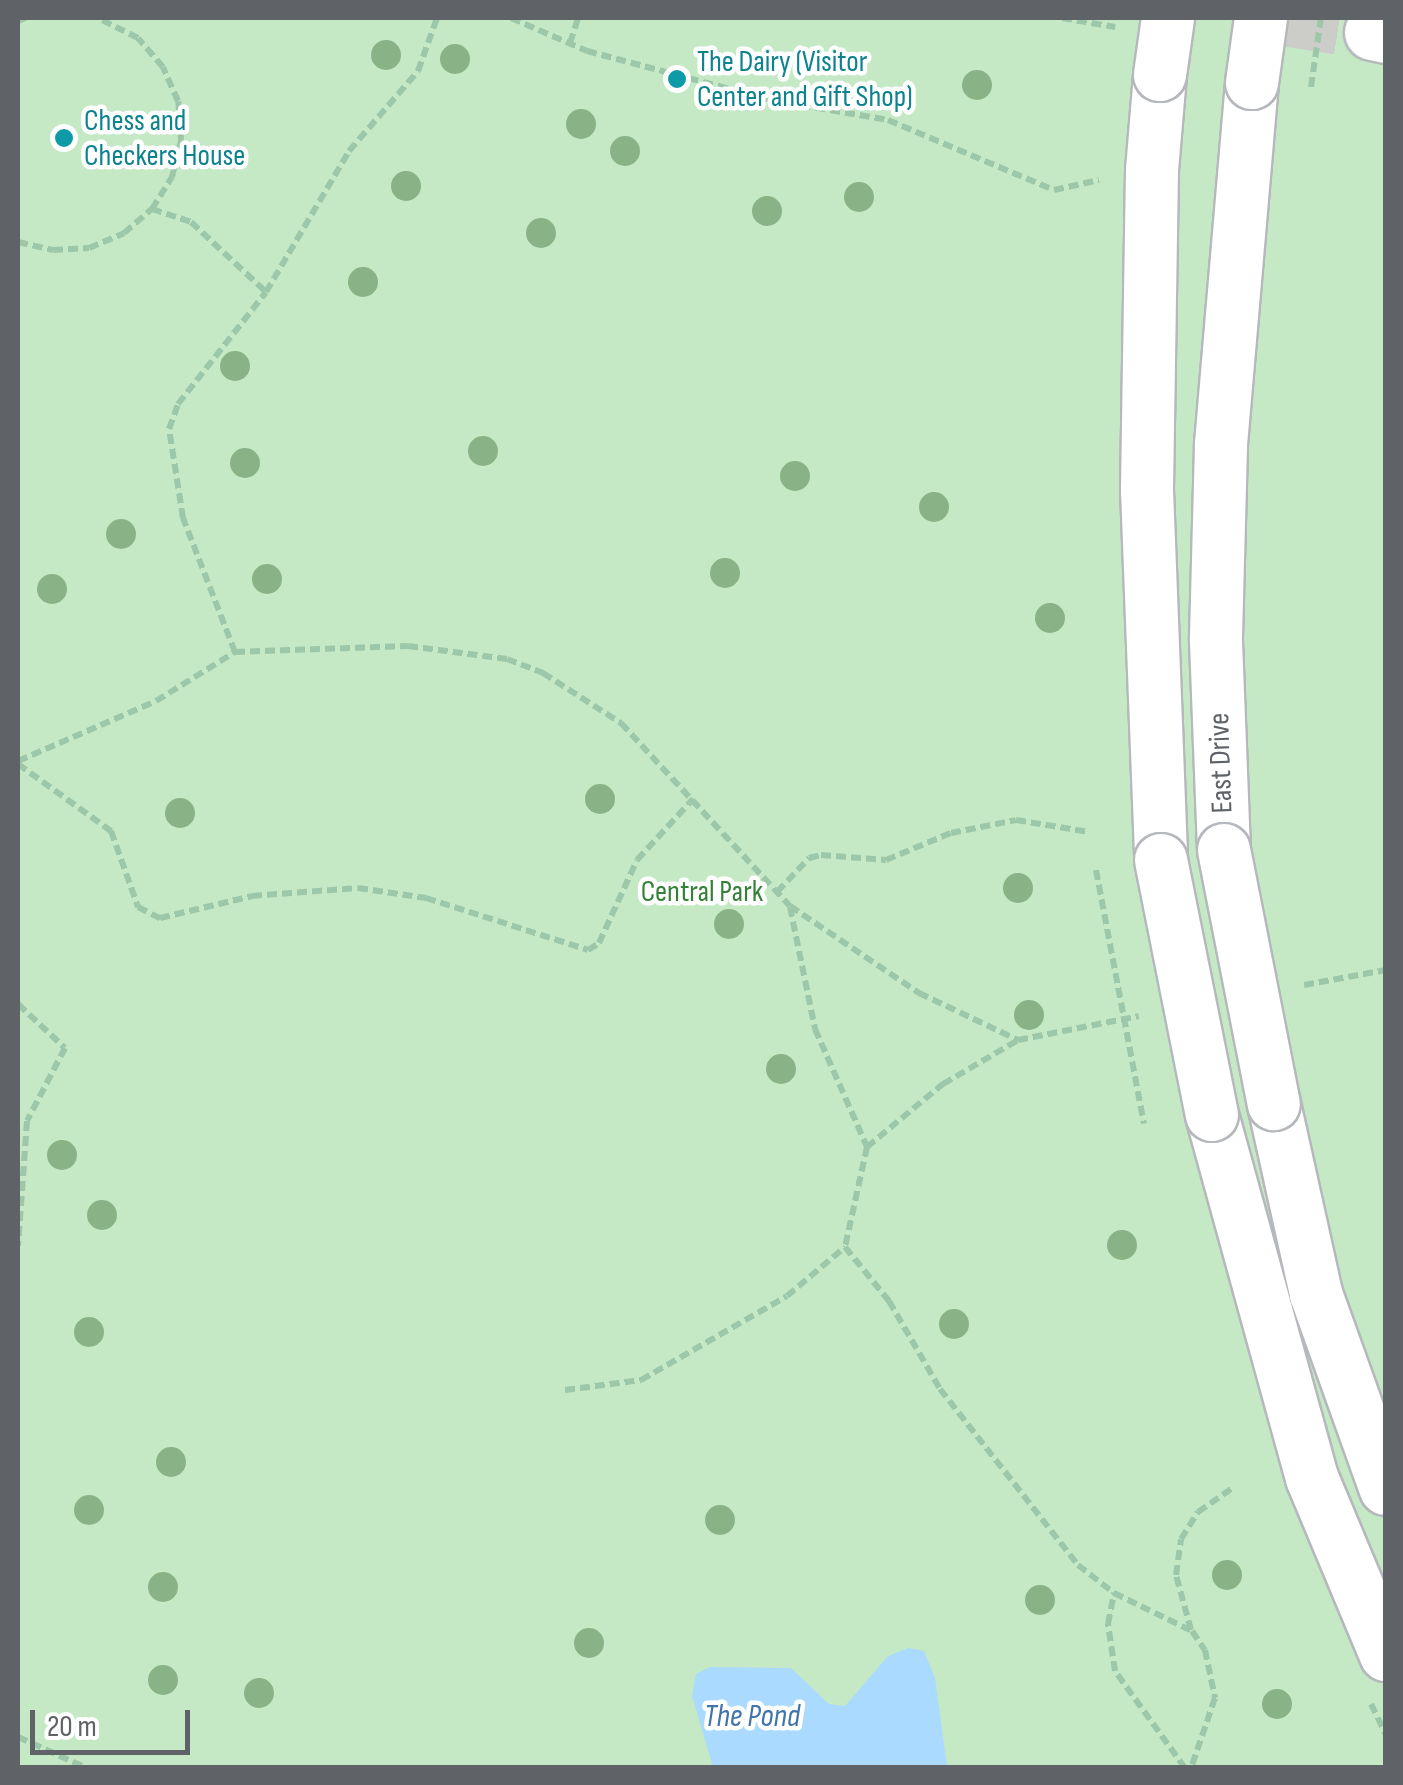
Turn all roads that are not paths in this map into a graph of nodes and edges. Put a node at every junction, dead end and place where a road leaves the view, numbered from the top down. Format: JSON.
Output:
{"nodes":[{"id":1,"x":1168,"y":18,"type":"edge"},
{"id":2,"x":1261,"y":18,"type":"edge"},
{"id":3,"x":1386,"y":1489,"type":"edge"},
{"id":4,"x":1386,"y":1656,"type":"edge"}],
"edges":[{"from":1,"to":4,"type":"street","bridge":true},
{"from":2,"to":3,"type":"street","name":"East Drive","bridge":true}]}
